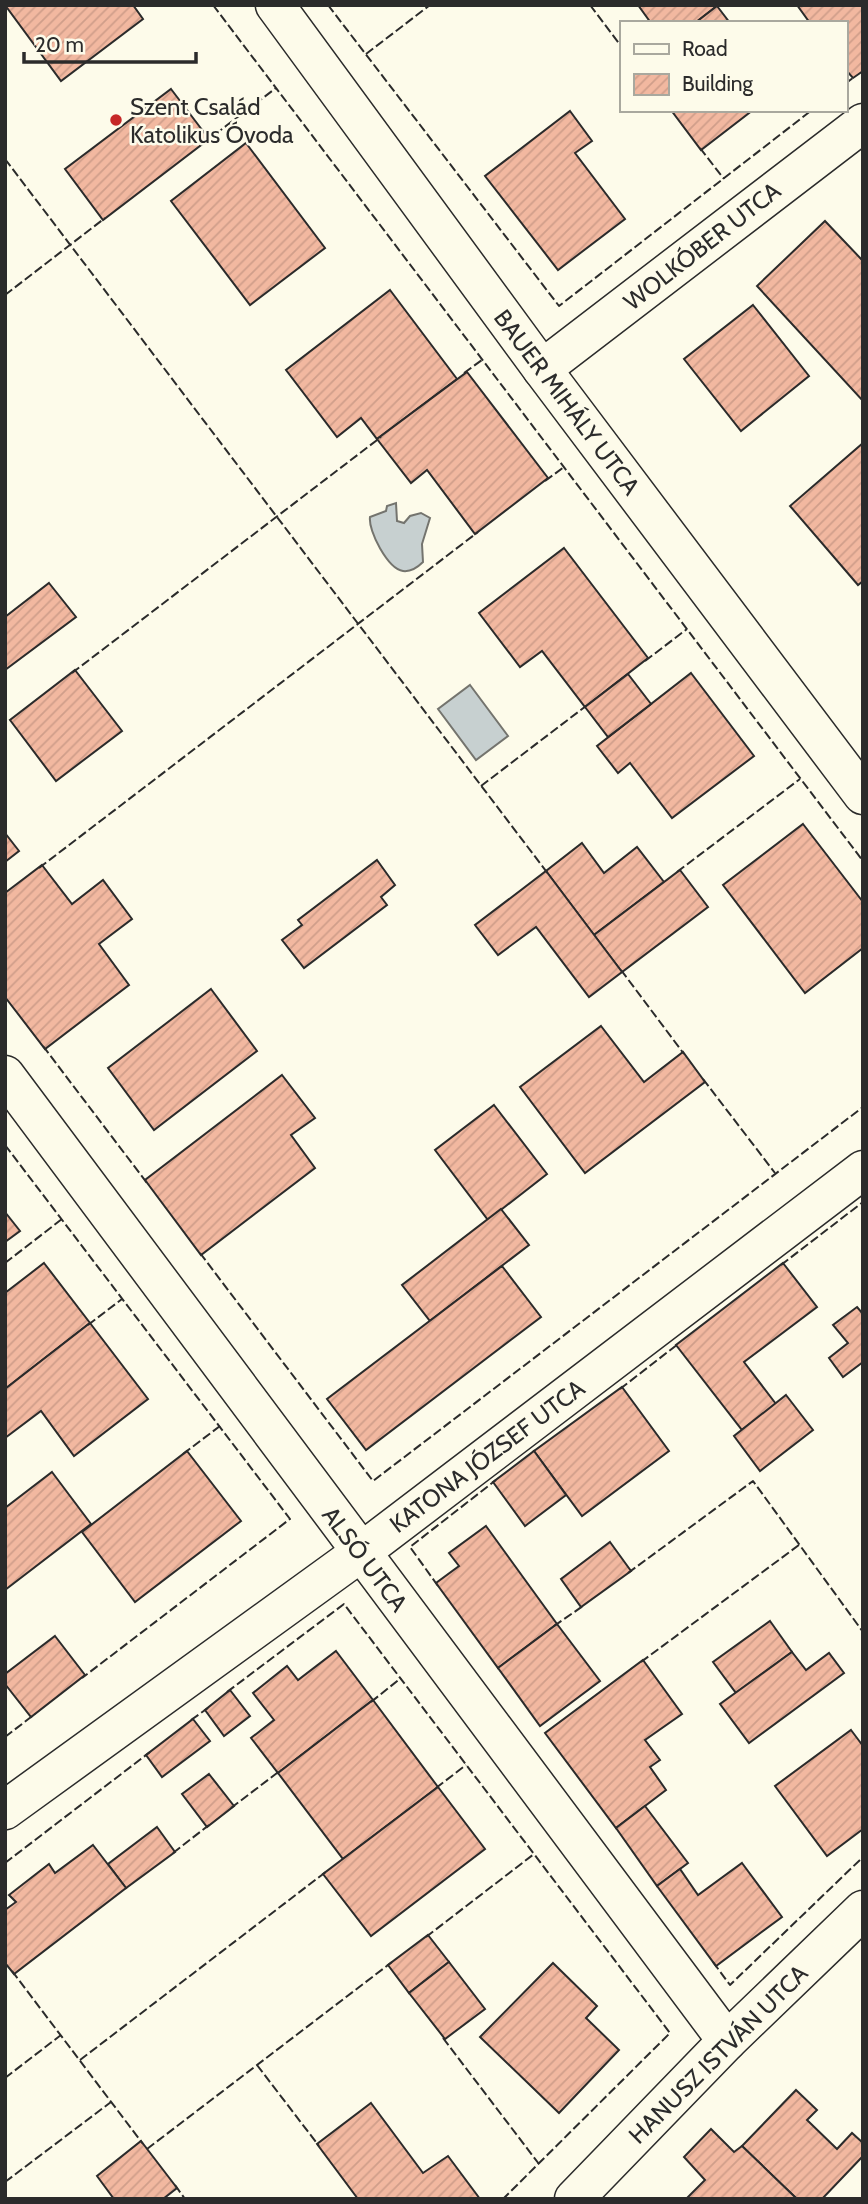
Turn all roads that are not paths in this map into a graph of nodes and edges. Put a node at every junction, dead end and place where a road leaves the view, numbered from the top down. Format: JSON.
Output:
{"nodes":[{"id":1,"x":275,"y":5,"type":"edge"},
{"id":2,"x":863,"y":123,"type":"edge"},
{"id":3,"x":542,"y":369,"type":"junction"},
{"id":4,"x":863,"y":795,"type":"edge"},
{"id":5,"x":5,"y":1075,"type":"edge"},
{"id":6,"x":863,"y":1170,"type":"edge"},
{"id":7,"x":360,"y":1553,"type":"junction"},
{"id":8,"x":5,"y":1810,"type":"edge"},
{"id":9,"x":863,"y":1910,"type":"edge"},
{"id":10,"x":727,"y":2041,"type":"junction"},
{"id":11,"x":574,"y":2199,"type":"edge"}],
"edges":[{"from":1,"to":3,"type":"street","name":"BAUER MIHÁLY UTCA"},
{"from":2,"to":3,"type":"street","name":"WOLKÓBER UTCA"},
{"from":3,"to":4,"type":"street","name":"BAUER MIHÁLY UTCA"},
{"from":5,"to":7,"type":"street","name":"ALSÓ UTCA"},
{"from":6,"to":7,"type":"street","name":"KATONA JÓZSEF UTCA"},
{"from":7,"to":8,"type":"street","name":"KATONA JÓZSEF UTCA"},
{"from":7,"to":10,"type":"street","name":"ALSÓ UTCA"},
{"from":9,"to":10,"type":"street","name":"HANUSZ ISTVÁN UTCA"},
{"from":10,"to":11,"type":"street","name":"HANUSZ ISTVÁN UTCA"}]}
